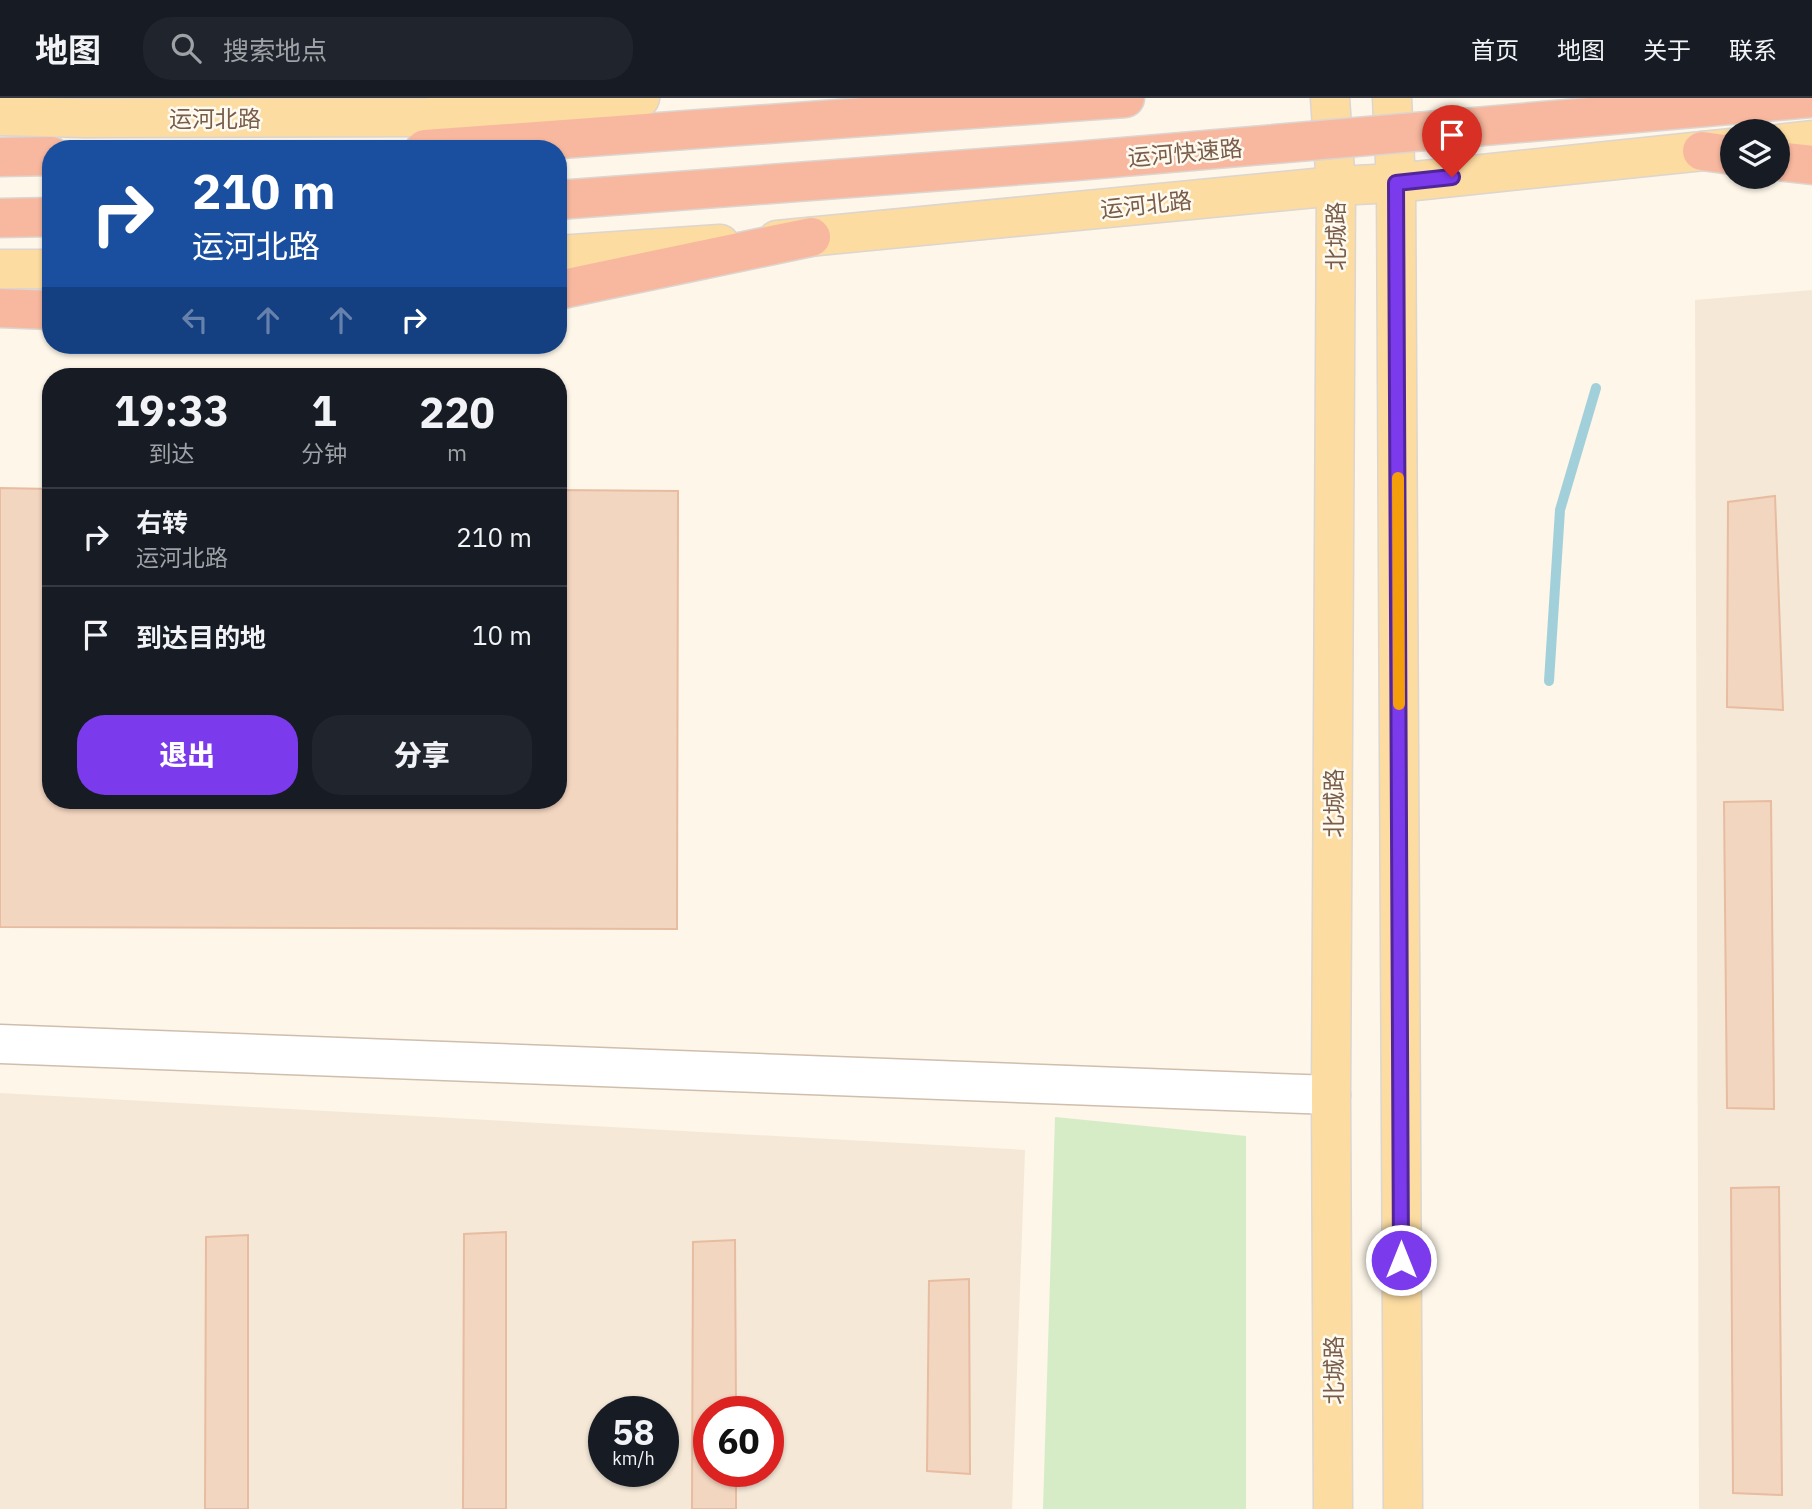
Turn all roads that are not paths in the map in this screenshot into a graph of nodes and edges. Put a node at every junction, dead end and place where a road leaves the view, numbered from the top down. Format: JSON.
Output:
{"nodes":[{"id":1,"x":640,"y":98,"type":"edge"},
{"id":2,"x":1125,"y":98,"type":"edge"},
{"id":3,"x":1330,"y":98,"type":"edge"},
{"id":4,"x":1392,"y":98,"type":"edge"},
{"id":5,"x":1812,"y":98,"type":"edge"},
{"id":6,"x":0,"y":116,"type":"edge"},
{"id":7,"x":549,"y":140,"type":"edge"},
{"id":8,"x":1812,"y":140,"type":"edge"},
{"id":9,"x":1790,"y":143,"type":"edge"},
{"id":10,"x":1720,"y":152,"type":"edge"},
{"id":11,"x":42,"y":156,"type":"edge"},
{"id":12,"x":0,"y":157,"type":"edge"},
{"id":13,"x":1790,"y":162,"type":"edge"},
{"id":14,"x":1812,"y":165,"type":"edge"},
{"id":15,"x":1396,"y":183,"type":"junction"},
{"id":16,"x":1336,"y":186,"type":"junction"},
{"id":17,"x":567,"y":199,"type":"edge"},
{"id":18,"x":42,"y":217,"type":"edge"},
{"id":19,"x":0,"y":218,"type":"edge"},
{"id":20,"x":811,"y":237,"type":"junction"},
{"id":21,"x":567,"y":254,"type":"edge"},
{"id":22,"x":0,"y":269,"type":"edge"},
{"id":23,"x":42,"y":269,"type":"edge"},
{"id":24,"x":567,"y":288,"type":"edge"},
{"id":25,"x":0,"y":308,"type":"edge"},
{"id":26,"x":42,"y":310,"type":"edge"},
{"id":27,"x":0,"y":1044,"type":"edge"},
{"id":28,"x":1331,"y":1095,"type":"junction"},
{"id":29,"x":1333,"y":1509,"type":"edge"},
{"id":30,"x":1403,"y":1509,"type":"edge"}],
"edges":[{"from":1,"to":6,"type":"main road","name":"运河北路"},
{"from":2,"to":7,"type":"highway"},
{"from":3,"to":16,"type":"main road","name":"北城路"},
{"from":4,"to":15,"type":"main road"},
{"from":5,"to":17,"type":"highway","name":"运河快速路","bridge":true},
{"from":8,"to":9,"type":"main road"},
{"from":10,"to":15,"type":"main road","name":"运河北路"},
{"from":11,"to":12,"type":"highway"},
{"from":13,"to":14,"type":"highway"},
{"from":15,"to":16,"type":"main road","name":"运河北路"},
{"from":15,"to":30,"type":"main road"},
{"from":16,"to":20,"type":"main road","name":"运河北路"},
{"from":16,"to":28,"type":"main road","name":"北城路"},
{"from":18,"to":19,"type":"highway"},
{"from":20,"to":21,"type":"main road","name":"运河北路"},
{"from":20,"to":24,"type":"highway"},
{"from":22,"to":23,"type":"main road"},
{"from":25,"to":26,"type":"highway"},
{"from":27,"to":28,"type":"street"},
{"from":28,"to":29,"type":"main road","name":"北城路"}]}
